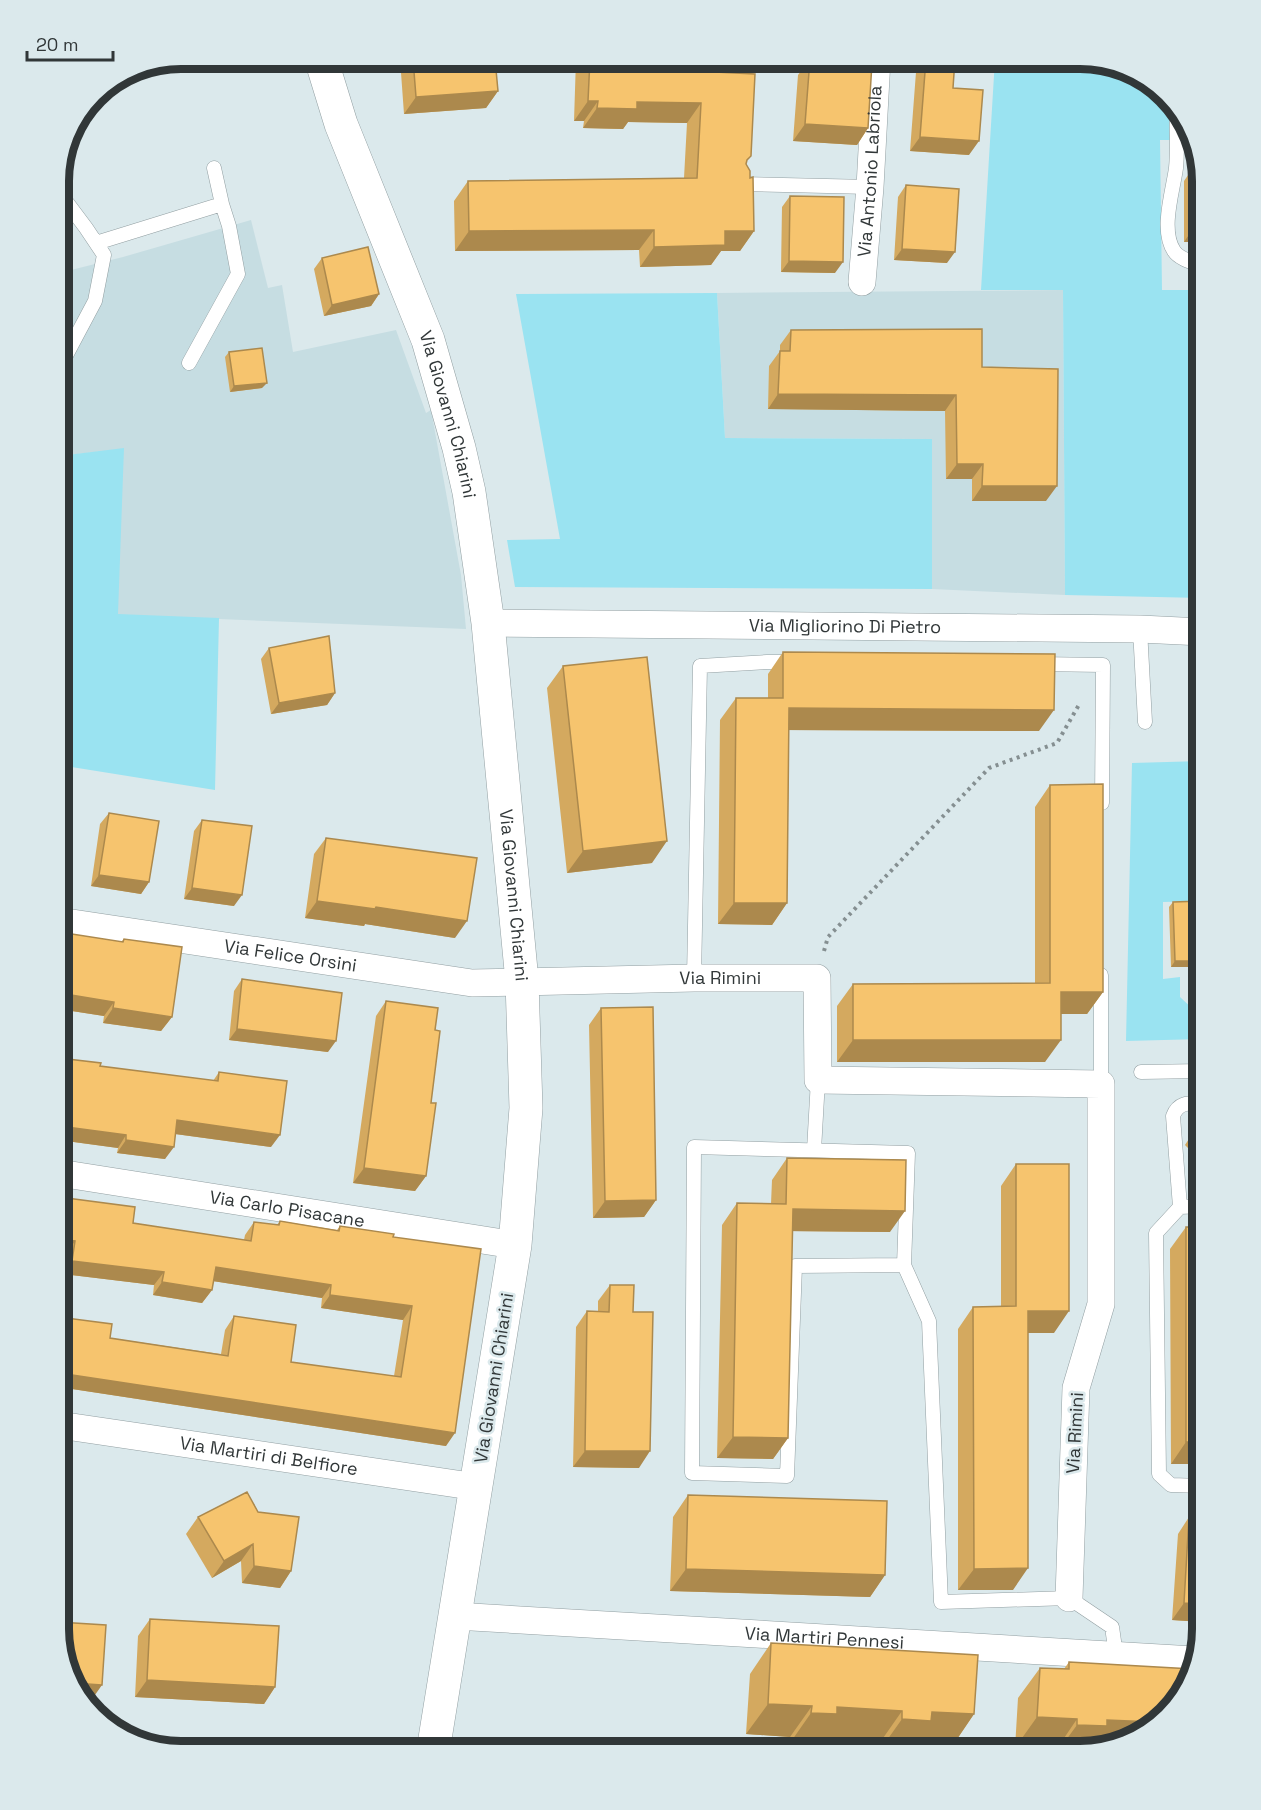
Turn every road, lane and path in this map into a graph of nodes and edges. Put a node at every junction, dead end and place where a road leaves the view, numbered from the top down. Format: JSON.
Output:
{"nodes":[{"id":1,"x":324,"y":69,"type":"edge"},
{"id":2,"x":876,"y":69,"type":"edge"},
{"id":3,"x":1177,"y":125,"type":"edge"},
{"id":4,"x":214,"y":168,"type":"dead end"},
{"id":5,"x":741,"y":184,"type":"edge"},
{"id":6,"x":870,"y":187,"type":"junction"},
{"id":7,"x":222,"y":204,"type":"junction"},
{"id":8,"x":69,"y":206,"type":"edge"},
{"id":9,"x":96,"y":243,"type":"junction"},
{"id":10,"x":1192,"y":262,"type":"edge"},
{"id":11,"x":862,"y":282,"type":"dead end"},
{"id":12,"x":69,"y":350,"type":"edge"},
{"id":13,"x":189,"y":363,"type":"dead end"},
{"id":14,"x":488,"y":623,"type":"junction"},
{"id":15,"x":1140,"y":629,"type":"junction"},
{"id":16,"x":1192,"y":631,"type":"edge"},
{"id":17,"x":803,"y":662,"type":"edge"},
{"id":18,"x":1019,"y":664,"type":"edge"},
{"id":19,"x":1103,"y":665,"type":"junction"},
{"id":20,"x":1145,"y":722,"type":"dead end"},
{"id":21,"x":1102,"y":821,"type":"edge"},
{"id":22,"x":69,"y":923,"type":"edge"},
{"id":23,"x":1101,"y":964,"type":"edge"},
{"id":24,"x":694,"y":978,"type":"junction"},
{"id":25,"x":817,"y":978,"type":"junction"},
{"id":26,"x":522,"y":981,"type":"junction"},
{"id":27,"x":1192,"y":1071,"type":"edge"},
{"id":28,"x":1141,"y":1072,"type":"dead end"},
{"id":29,"x":818,"y":1080,"type":"junction"},
{"id":30,"x":1101,"y":1084,"type":"junction"},
{"id":31,"x":1192,"y":1104,"type":"edge"},
{"id":32,"x":814,"y":1150,"type":"junction"},
{"id":33,"x":69,"y":1175,"type":"edge"},
{"id":34,"x":1192,"y":1206,"type":"edge"},
{"id":35,"x":1180,"y":1207,"type":"junction"},
{"id":36,"x":515,"y":1245,"type":"junction"},
{"id":37,"x":904,"y":1265,"type":"junction"},
{"id":38,"x":69,"y":1427,"type":"edge"},
{"id":39,"x":1192,"y":1486,"type":"edge"},
{"id":40,"x":477,"y":1487,"type":"junction"},
{"id":41,"x":1069,"y":1598,"type":"junction"},
{"id":42,"x":455,"y":1616,"type":"junction"},
{"id":43,"x":1116,"y":1655,"type":"junction"},
{"id":44,"x":1187,"y":1660,"type":"edge"},
{"id":45,"x":435,"y":1741,"type":"edge"}],
"edges":[{"from":1,"to":14,"type":"main road","name":"Via Giovanni Chiarini"},
{"from":2,"to":6,"type":"street","name":"Via Antonio Labriola"},
{"from":3,"to":10,"type":"lane"},
{"from":4,"to":7,"type":"lane"},
{"from":5,"to":6,"type":"lane"},
{"from":6,"to":11,"type":"street","name":"Via Antonio Labriola"},
{"from":7,"to":9,"type":"lane"},
{"from":7,"to":13,"type":"lane"},
{"from":8,"to":9,"type":"lane"},
{"from":9,"to":12,"type":"lane"},
{"from":14,"to":15,"type":"street","name":"Via Migliorino Di Pietro"},
{"from":14,"to":26,"type":"main road","name":"Via Giovanni Chiarini"},
{"from":15,"to":16,"type":"street","name":"Via Migliorino Di Pietro"},
{"from":15,"to":20,"type":"lane"},
{"from":17,"to":24,"type":"lane"},
{"from":18,"to":19,"type":"lane"},
{"from":19,"to":21,"type":"lane"},
{"from":19,"to":25,"type":"path"},
{"from":22,"to":26,"type":"street","name":"Via Felice Orsini"},
{"from":23,"to":30,"type":"lane"},
{"from":24,"to":25,"type":"street","name":"Via Rimini"},
{"from":24,"to":26,"type":"street","name":"Via Rimini"},
{"from":25,"to":29,"type":"street"},
{"from":26,"to":36,"type":"main road","name":"Via Giovanni Chiarini"},
{"from":27,"to":28,"type":"lane"},
{"from":29,"to":30,"type":"street"},
{"from":29,"to":32,"type":"lane"},
{"from":30,"to":41,"type":"street","name":"Via Rimini"},
{"from":31,"to":35,"type":"lane"},
{"from":32,"to":37,"type":"lane"},
{"from":32,"to":37,"type":"lane"},
{"from":33,"to":36,"type":"street","name":"Via Carlo Pisacane"},
{"from":34,"to":35,"type":"lane"},
{"from":35,"to":39,"type":"lane"},
{"from":36,"to":40,"type":"main road","name":"Via Giovanni Chiarini"},
{"from":37,"to":41,"type":"lane"},
{"from":38,"to":40,"type":"street","name":"Via Martiri di Belfiore"},
{"from":40,"to":42,"type":"main road","name":"Via Giovanni Chiarini"},
{"from":41,"to":43,"type":"lane"},
{"from":42,"to":43,"type":"street","name":"Via Martiri Pennesi"},
{"from":42,"to":45,"type":"main road","name":"Via Giovanni Chiarini"},
{"from":43,"to":44,"type":"street","name":"Via Martiri Pennesi"}]}
